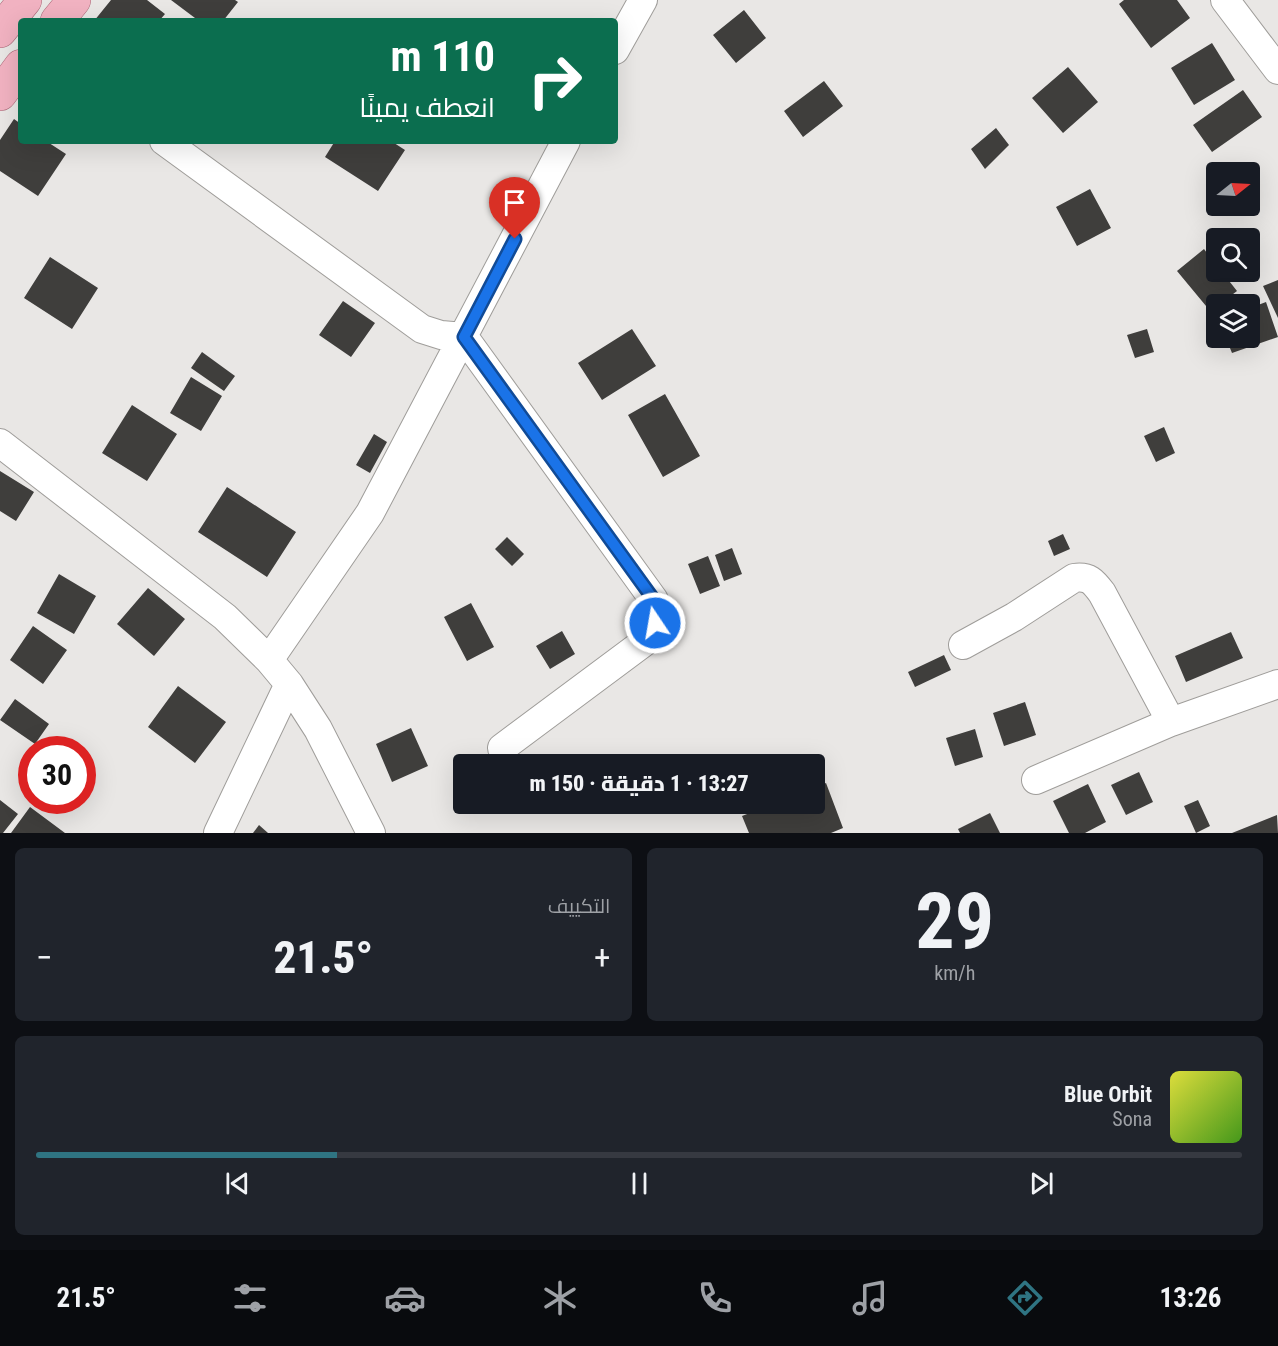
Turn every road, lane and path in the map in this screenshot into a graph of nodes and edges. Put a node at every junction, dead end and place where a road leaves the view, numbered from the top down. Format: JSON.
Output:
{"nodes":[{"id":1,"x":25,"y":0,"type":"edge"},
{"id":2,"x":74,"y":0,"type":"edge"},
{"id":3,"x":643,"y":0,"type":"edge"},
{"id":4,"x":1225,"y":0,"type":"edge"},
{"id":5,"x":59,"y":18,"type":"edge"},
{"id":6,"x":0,"y":31,"type":"edge"},
{"id":7,"x":618,"y":45,"type":"edge"},
{"id":8,"x":18,"y":70,"type":"edge"},
{"id":9,"x":1278,"y":70,"type":"edge"},
{"id":10,"x":0,"y":94,"type":"edge"},
{"id":11,"x":168,"y":144,"type":"edge"},
{"id":12,"x":564,"y":144,"type":"edge"},
{"id":13,"x":464,"y":337,"type":"junction"},
{"id":14,"x":0,"y":443,"type":"edge"},
{"id":15,"x":963,"y":645,"type":"dead end"},
{"id":16,"x":269,"y":660,"type":"junction"},
{"id":17,"x":289,"y":684,"type":"junction"},
{"id":18,"x":1278,"y":684,"type":"edge"},
{"id":19,"x":1171,"y":722,"type":"junction"},
{"id":20,"x":502,"y":748,"type":"dead end"},
{"id":21,"x":1036,"y":780,"type":"dead end"},
{"id":22,"x":218,"y":833,"type":"edge"},
{"id":23,"x":371,"y":833,"type":"edge"}],
"edges":[{"from":1,"to":6,"type":"main road"},
{"from":2,"to":5,"type":"main road"},
{"from":3,"to":7,"type":"street"},
{"from":4,"to":9,"type":"street"},
{"from":8,"to":10,"type":"main road"},
{"from":11,"to":13,"type":"street"},
{"from":12,"to":13,"type":"street"},
{"from":13,"to":16,"type":"street"},
{"from":13,"to":20,"type":"street"},
{"from":14,"to":16,"type":"street"},
{"from":15,"to":19,"type":"street"},
{"from":16,"to":17,"type":"street"},
{"from":17,"to":22,"type":"street"},
{"from":17,"to":23,"type":"street"},
{"from":18,"to":19,"type":"street"},
{"from":19,"to":21,"type":"street"}]}
